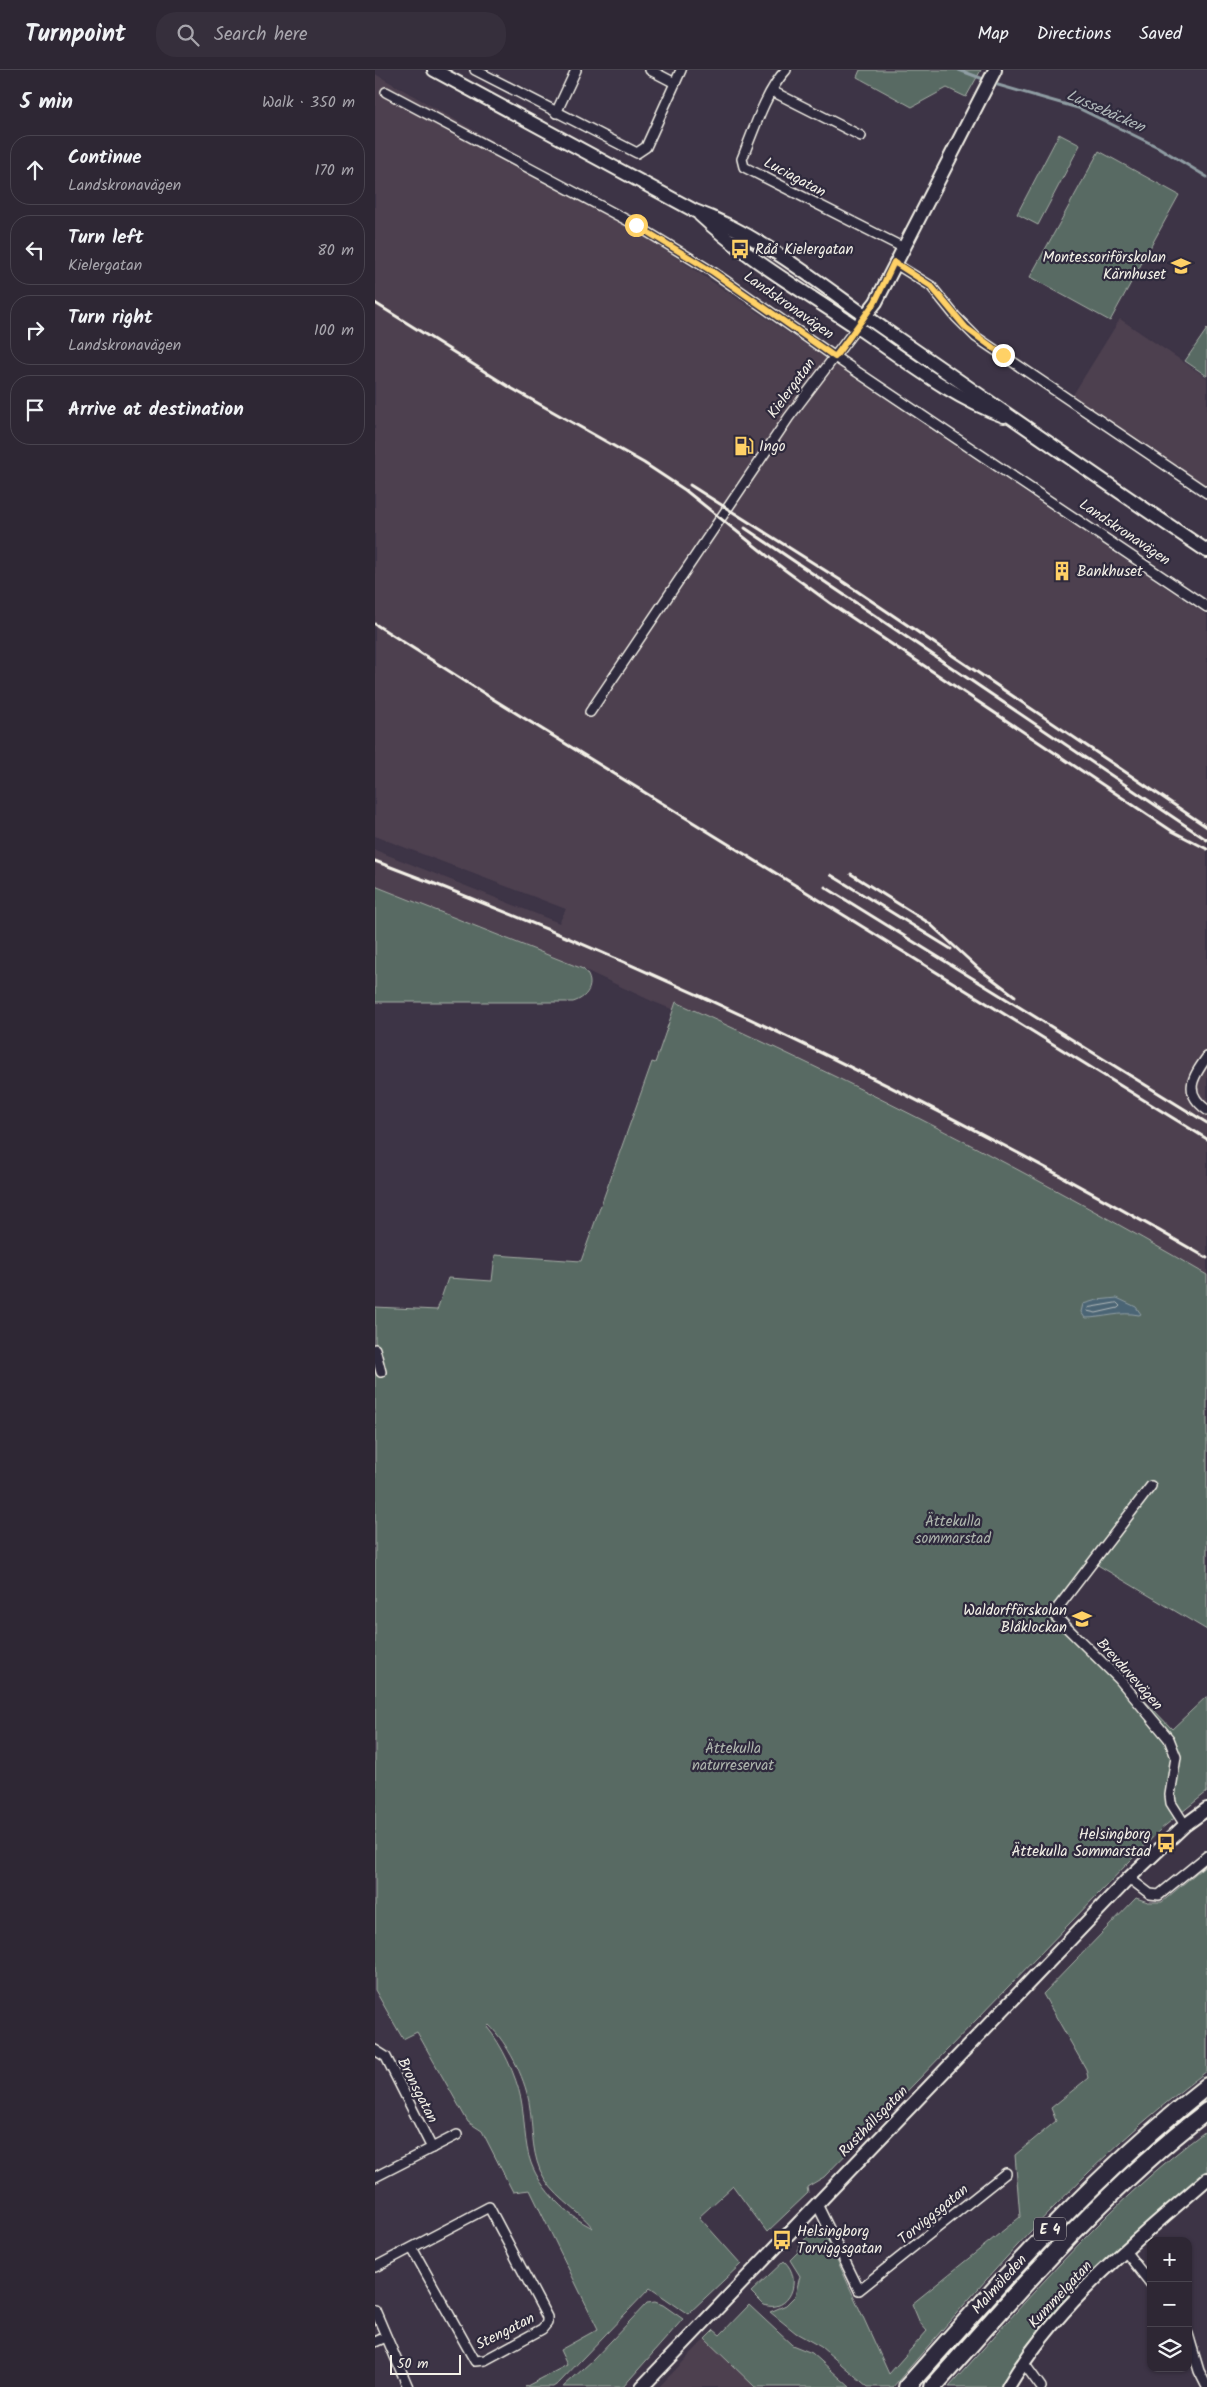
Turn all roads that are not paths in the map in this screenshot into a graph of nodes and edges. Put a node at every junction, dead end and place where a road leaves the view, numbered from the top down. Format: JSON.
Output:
{"nodes":[{"id":1,"x":434,"y":70,"type":"edge"},
{"id":2,"x":475,"y":70,"type":"edge"},
{"id":3,"x":577,"y":70,"type":"edge"},
{"id":4,"x":650,"y":70,"type":"edge"},
{"id":5,"x":681,"y":70,"type":"edge"},
{"id":6,"x":786,"y":70,"type":"edge"},
{"id":7,"x":994,"y":72,"type":"edge"},
{"id":8,"x":675,"y":83,"type":"junction"},
{"id":9,"x":772,"y":91,"type":"junction"},
{"id":10,"x":386,"y":92,"type":"dead end"},
{"id":11,"x":556,"y":113,"type":"junction"},
{"id":12,"x":861,"y":136,"type":"dead end"},
{"id":13,"x":695,"y":211,"type":"junction"},
{"id":14,"x":902,"y":247,"type":"junction"},
{"id":15,"x":894,"y":262,"type":"junction"},
{"id":16,"x":866,"y":315,"type":"junction"},
{"id":17,"x":857,"y":327,"type":"junction"},
{"id":18,"x":835,"y":357,"type":"junction"},
{"id":19,"x":1013,"y":420,"type":"junction"},
{"id":20,"x":1207,"y":493,"type":"edge"},
{"id":21,"x":1207,"y":552,"type":"edge"},
{"id":22,"x":1207,"y":607,"type":"edge"},
{"id":23,"x":590,"y":712,"type":"dead end"},
{"id":24,"x":1207,"y":1056,"type":"edge"},
{"id":25,"x":1207,"y":1110,"type":"edge"},
{"id":26,"x":375,"y":1349,"type":"edge"},
{"id":27,"x":381,"y":1372,"type":"dead end"},
{"id":28,"x":1151,"y":1486,"type":"dead end"},
{"id":29,"x":1207,"y":1809,"type":"edge"},
{"id":30,"x":1185,"y":1825,"type":"junction"},
{"id":31,"x":1207,"y":1856,"type":"edge"},
{"id":32,"x":1129,"y":1878,"type":"junction"},
{"id":33,"x":375,"y":2050,"type":"edge"},
{"id":34,"x":1207,"y":2086,"type":"edge"},
{"id":35,"x":1207,"y":2111,"type":"edge"},
{"id":36,"x":457,"y":2136,"type":"dead end"},
{"id":37,"x":431,"y":2148,"type":"junction"},
{"id":38,"x":1006,"y":2173,"type":"dead end"},
{"id":39,"x":375,"y":2176,"type":"edge"},
{"id":40,"x":1207,"y":2179,"type":"edge"},
{"id":41,"x":817,"y":2204,"type":"junction"},
{"id":42,"x":412,"y":2248,"type":"junction"},
{"id":43,"x":1125,"y":2251,"type":"junction"},
{"id":44,"x":375,"y":2267,"type":"edge"},
{"id":45,"x":1149,"y":2282,"type":"edge"},
{"id":46,"x":375,"y":2310,"type":"edge"},
{"id":47,"x":386,"y":2337,"type":"junction"},
{"id":48,"x":375,"y":2342,"type":"edge"},
{"id":49,"x":1192,"y":2347,"type":"edge"},
{"id":50,"x":1023,"y":2362,"type":"junction"},
{"id":51,"x":408,"y":2387,"type":"edge"},
{"id":52,"x":642,"y":2387,"type":"edge"},
{"id":53,"x":907,"y":2387,"type":"edge"},
{"id":54,"x":933,"y":2387,"type":"edge"},
{"id":55,"x":1008,"y":2387,"type":"edge"},
{"id":56,"x":1041,"y":2387,"type":"edge"},
{"id":57,"x":1207,"y":2387,"type":"edge"}],
"edges":[{"from":1,"to":13,"type":"main road","name":"Landskronavägen"},
{"from":2,"to":11,"type":"street"},
{"from":3,"to":11,"type":"street"},
{"from":4,"to":8,"type":"street"},
{"from":5,"to":8,"type":"street"},
{"from":6,"to":9,"type":"street","name":"Luciagatan"},
{"from":7,"to":14,"type":"main road","name":"Kielergatan"},
{"from":8,"to":11,"type":"street"},
{"from":9,"to":12,"type":"street"},
{"from":9,"to":14,"type":"street","name":"Luciagatan"},
{"from":10,"to":18,"type":"street","name":"Landskronavägen"},
{"from":13,"to":16,"type":"main road","name":"Landskronavägen"},
{"from":13,"to":17,"type":"main road","name":"Landskronavägen"},
{"from":14,"to":15,"type":"main road","name":"Kielergatan"},
{"from":15,"to":16,"type":"main road","name":"Kielergatan"},
{"from":15,"to":20,"type":"street"},
{"from":16,"to":17,"type":"main road","name":"Kielergatan"},
{"from":16,"to":19,"type":"main road","name":"Landskronavägen"},
{"from":17,"to":18,"type":"street","name":"Kielergatan"},
{"from":17,"to":19,"type":"main road","name":"Landskronavägen"},
{"from":18,"to":22,"type":"street","name":"Landskronavägen"},
{"from":18,"to":23,"type":"street","name":"Kielergatan"},
{"from":19,"to":21,"type":"main road","name":"Landskronavägen"},
{"from":24,"to":25,"type":"street"},
{"from":26,"to":27,"type":"street"},
{"from":28,"to":30,"type":"street","name":"Brevduvevägen"},
{"from":29,"to":30,"type":"main road","name":"Rusthållsgatan"},
{"from":30,"to":32,"type":"main road","name":"Rusthållsgatan"},
{"from":31,"to":32,"type":"street"},
{"from":32,"to":41,"type":"main road","name":"Rusthållsgatan"},
{"from":33,"to":37,"type":"street","name":"Bronsgatan"},
{"from":34,"to":53,"type":"highway","name":"Malmöleden","number":"E 4"},
{"from":35,"to":54,"type":"highway","name":"Malmöleden","number":"E 4"},
{"from":36,"to":37,"type":"street","name":"Bronsgatan"},
{"from":37,"to":39,"type":"street","name":"Bronsgatan"},
{"from":38,"to":41,"type":"street","name":"Torviggsgatan"},
{"from":40,"to":43,"type":"main road","name":"Kummelgatan"},
{"from":41,"to":52,"type":"main road","name":"Rusthållsgatan"},
{"from":42,"to":42,"type":"street","name":"Stengatan"},
{"from":42,"to":44,"type":"street","name":"Stengatan"},
{"from":43,"to":45,"type":"street"},
{"from":43,"to":50,"type":"main road","name":"Kummelgatan"},
{"from":46,"to":47,"type":"street"},
{"from":47,"to":48,"type":"street"},
{"from":47,"to":51,"type":"street"},
{"from":49,"to":57,"type":"street"},
{"from":50,"to":55,"type":"main road","name":"Kummelgatan"},
{"from":50,"to":56,"type":"street"}]}
